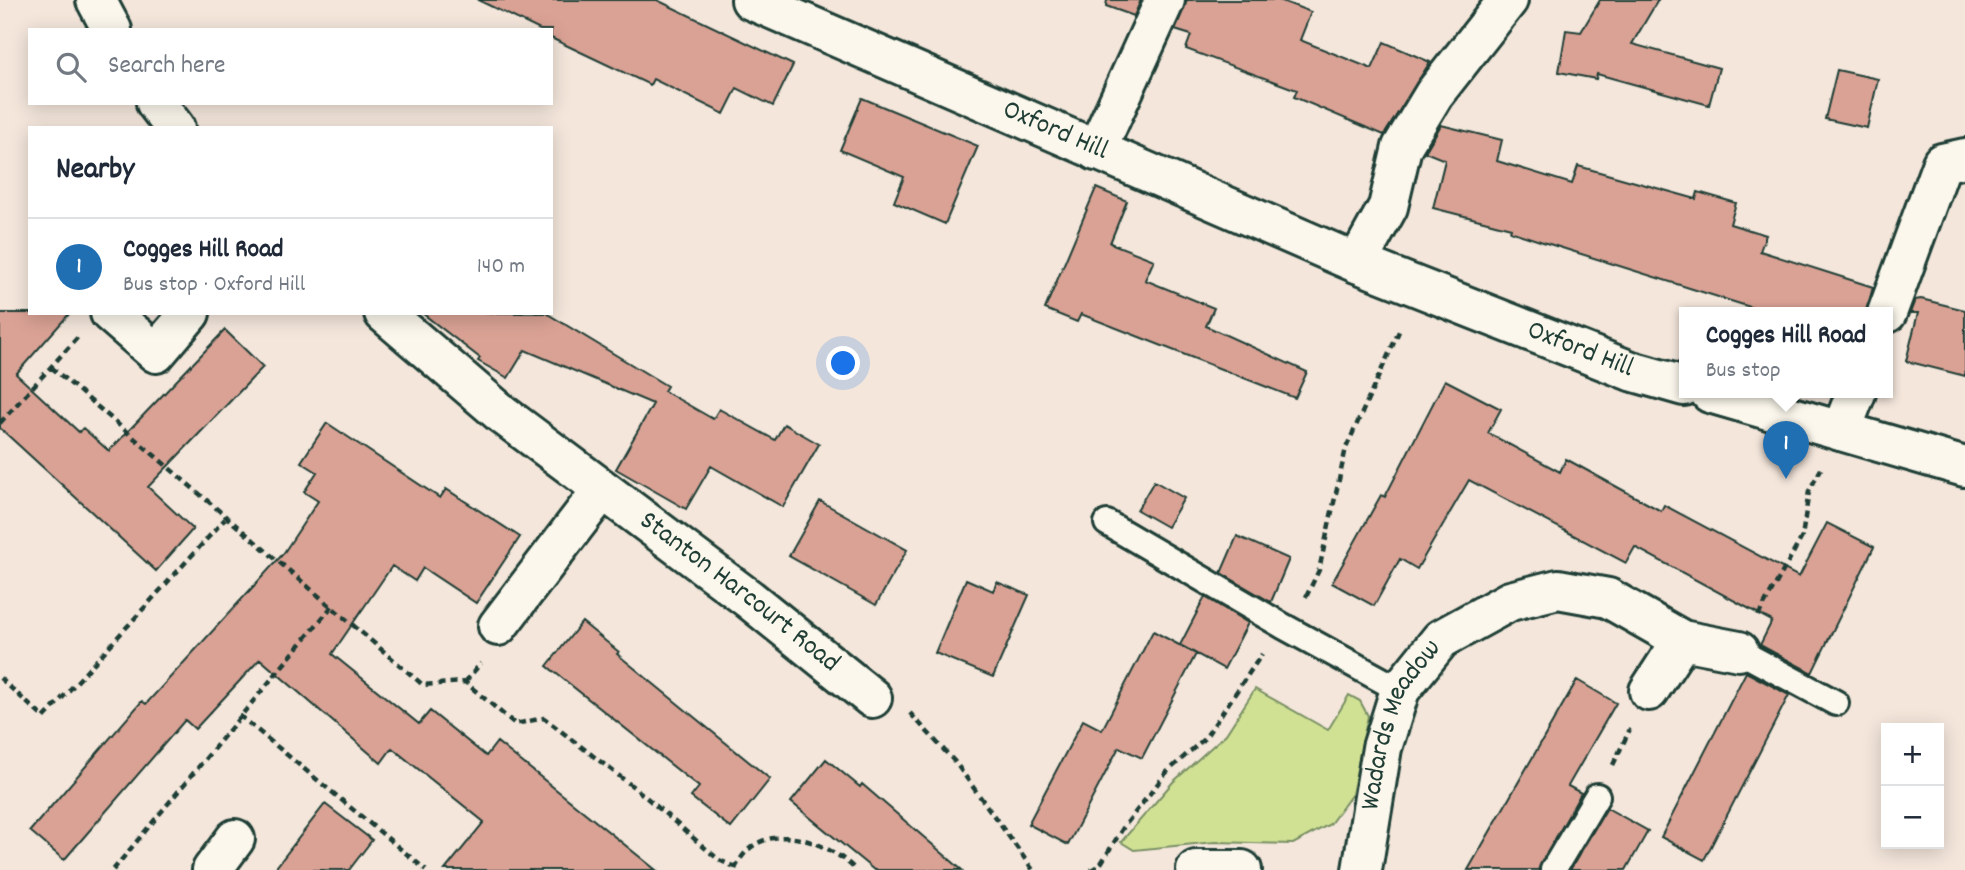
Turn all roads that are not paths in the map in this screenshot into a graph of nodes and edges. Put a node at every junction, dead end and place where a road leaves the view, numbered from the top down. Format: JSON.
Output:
{"nodes":[{"id":1,"x":96,"y":0,"type":"edge"},
{"id":2,"x":751,"y":0,"type":"edge"},
{"id":3,"x":1165,"y":0,"type":"edge"},
{"id":4,"x":1508,"y":0,"type":"edge"},
{"id":5,"x":111,"y":28,"type":"edge"},
{"id":6,"x":158,"y":105,"type":"edge"},
{"id":7,"x":173,"y":126,"type":"edge"},
{"id":8,"x":1096,"y":151,"type":"junction"},
{"id":9,"x":1965,"y":158,"type":"edge"},
{"id":10,"x":1357,"y":263,"type":"junction"},
{"id":11,"x":1889,"y":307,"type":"edge"},
{"id":12,"x":188,"y":315,"type":"edge"},
{"id":13,"x":386,"y":315,"type":"edge"},
{"id":14,"x":97,"y":322,"type":"edge"},
{"id":15,"x":1679,"y":384,"type":"edge"},
{"id":16,"x":1727,"y":398,"type":"edge"},
{"id":17,"x":1854,"y":398,"type":"edge"},
{"id":18,"x":1841,"y":431,"type":"junction"},
{"id":19,"x":1965,"y":467,"type":"edge"},
{"id":20,"x":602,"y":489,"type":"junction"},
{"id":21,"x":1107,"y":523,"type":"dead end"},
{"id":22,"x":498,"y":626,"type":"dead end"},
{"id":23,"x":1682,"y":640,"type":"junction"},
{"id":24,"x":1739,"y":651,"type":"joint"},
{"id":25,"x":1400,"y":690,"type":"junction"},
{"id":26,"x":1649,"y":691,"type":"road end"},
{"id":27,"x":872,"y":698,"type":"road end"},
{"id":28,"x":1836,"y":703,"type":"dead end"},
{"id":29,"x":1597,"y":796,"type":"road end"},
{"id":30,"x":235,"y":839,"type":"dead end"},
{"id":31,"x":212,"y":870,"type":"edge"},
{"id":32,"x":1196,"y":870,"type":"edge"},
{"id":33,"x":1242,"y":870,"type":"edge"},
{"id":34,"x":1362,"y":870,"type":"edge"},
{"id":35,"x":1553,"y":870,"type":"edge"}],
"edges":[{"from":1,"to":5,"type":"street"},
{"from":2,"to":8,"type":"street","name":"Oxford Hill"},
{"from":3,"to":8,"type":"street"},
{"from":4,"to":10,"type":"street"},
{"from":6,"to":7,"type":"street"},
{"from":8,"to":10,"type":"street","name":"Oxford Hill"},
{"from":9,"to":11,"type":"street"},
{"from":10,"to":15,"type":"street","name":"Oxford Hill"},
{"from":12,"to":14,"type":"street"},
{"from":13,"to":20,"type":"street","name":"Stanton Harcourt Road"},
{"from":16,"to":18,"type":"street"},
{"from":17,"to":18,"type":"street"},
{"from":18,"to":19,"type":"street"},
{"from":20,"to":22,"type":"street"},
{"from":20,"to":27,"type":"street","name":"Stanton Harcourt Road"},
{"from":21,"to":25,"type":"lane"},
{"from":23,"to":24,"type":"street","name":"Wadards Meadow"},
{"from":23,"to":25,"type":"street","name":"Wadards Meadow"},
{"from":23,"to":26,"type":"street"},
{"from":24,"to":28,"type":"lane"},
{"from":25,"to":34,"type":"street","name":"Wadards Meadow"},
{"from":29,"to":35,"type":"lane"},
{"from":30,"to":31,"type":"street"},
{"from":32,"to":33,"type":"street"}]}
